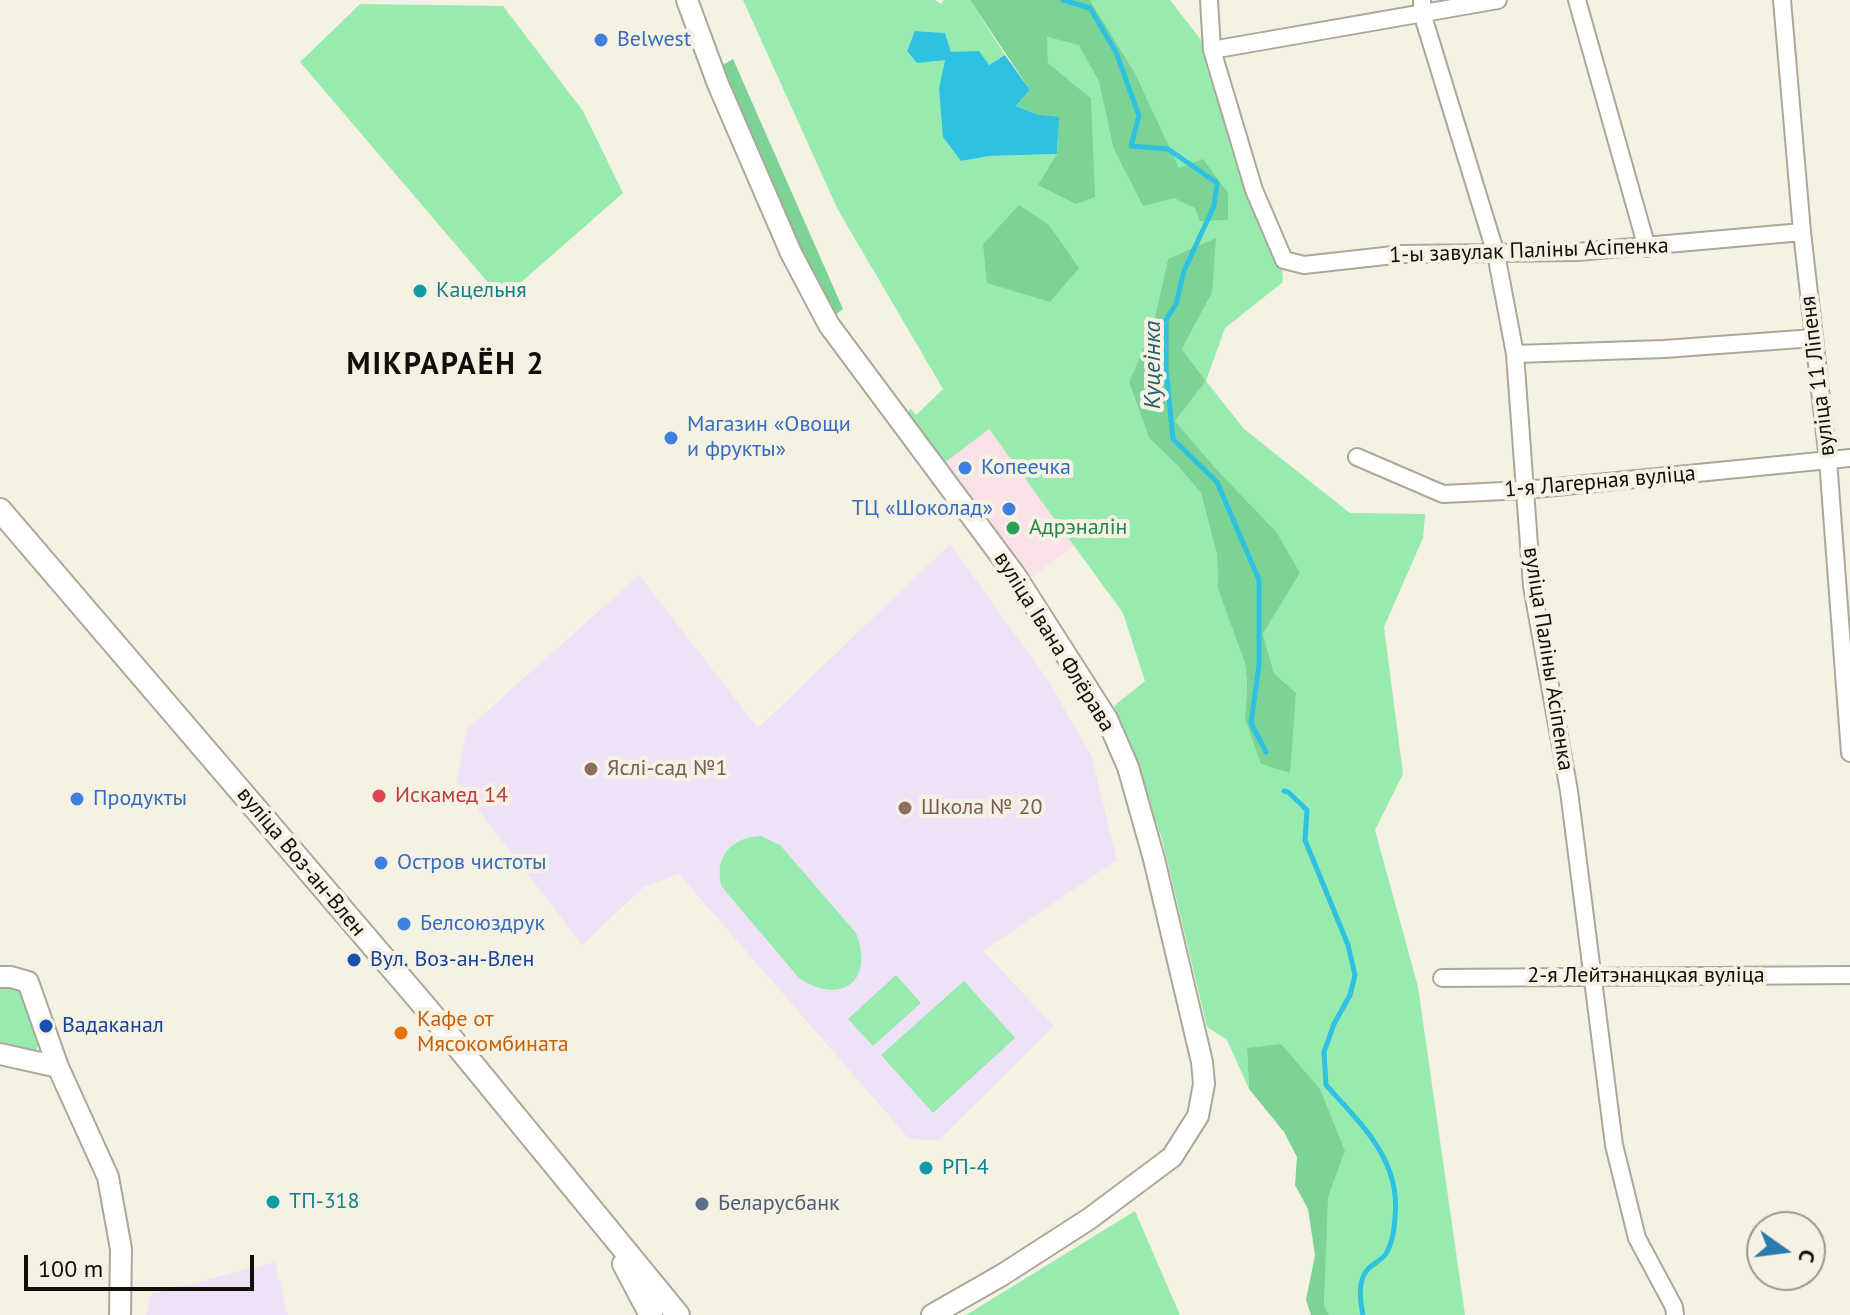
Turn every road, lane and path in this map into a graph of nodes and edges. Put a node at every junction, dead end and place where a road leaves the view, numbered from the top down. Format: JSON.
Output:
{"nodes":[{"id":1,"x":687,"y":0,"type":"edge"},
{"id":2,"x":1209,"y":0,"type":"edge"},
{"id":3,"x":1498,"y":0,"type":"edge"},
{"id":4,"x":1577,"y":0,"type":"edge"},
{"id":5,"x":1782,"y":0,"type":"edge"},
{"id":6,"x":1422,"y":6,"type":"edge"},
{"id":7,"x":1212,"y":50,"type":"junction"},
{"id":8,"x":1802,"y":232,"type":"junction"},
{"id":9,"x":1647,"y":248,"type":"junction"},
{"id":10,"x":1496,"y":254,"type":"junction"},
{"id":11,"x":1814,"y":338,"type":"junction"},
{"id":12,"x":1515,"y":354,"type":"junction"},
{"id":13,"x":1357,"y":457,"type":"dead end"},
{"id":14,"x":1850,"y":458,"type":"edge"},
{"id":15,"x":1828,"y":460,"type":"junction"},
{"id":16,"x":1525,"y":490,"type":"junction"},
{"id":17,"x":0,"y":510,"type":"edge"},
{"id":18,"x":1850,"y":753,"type":"edge"},
{"id":19,"x":1850,"y":975,"type":"edge"},
{"id":20,"x":1592,"y":976,"type":"junction"},
{"id":21,"x":0,"y":977,"type":"edge"},
{"id":22,"x":1442,"y":978,"type":"dead end"},
{"id":23,"x":0,"y":1054,"type":"edge"},
{"id":24,"x":58,"y":1067,"type":"junction"},
{"id":25,"x":599,"y":1216,"type":"junction"},
{"id":26,"x":120,"y":1315,"type":"edge"},
{"id":27,"x":651,"y":1315,"type":"edge"},
{"id":28,"x":678,"y":1315,"type":"edge"},
{"id":29,"x":932,"y":1315,"type":"edge"},
{"id":30,"x":1675,"y":1315,"type":"edge"}],
"edges":[{"from":1,"to":29,"type":"street","name":"вуліца Івана Флёрава"},
{"from":2,"to":7,"type":"street"},
{"from":3,"to":6,"type":"street"},
{"from":4,"to":9,"type":"street"},
{"from":5,"to":8,"type":"street","name":"вуліца 11 Ліпеня"},
{"from":6,"to":7,"type":"street"},
{"from":6,"to":10,"type":"street","name":"вуліца Паліны Асіпенка"},
{"from":7,"to":10,"type":"street","name":"1-ы завулак Паліны Асіпенка"},
{"from":8,"to":9,"type":"street","name":"1-ы завулак Паліны Асіпенка"},
{"from":8,"to":11,"type":"street","name":"вуліца 11 Ліпеня"},
{"from":9,"to":10,"type":"street","name":"1-ы завулак Паліны Асіпенка"},
{"from":10,"to":12,"type":"street","name":"вуліца Паліны Асіпенка"},
{"from":11,"to":12,"type":"street"},
{"from":11,"to":15,"type":"street","name":"вуліца 11 Ліпеня"},
{"from":12,"to":16,"type":"street","name":"вуліца Паліны Асіпенка"},
{"from":13,"to":16,"type":"street","name":"1-я Лагерная вуліца"},
{"from":14,"to":15,"type":"street","name":"1-я Лагерная вуліца"},
{"from":15,"to":16,"type":"street","name":"1-я Лагерная вуліца"},
{"from":15,"to":18,"type":"street","name":"вуліца 11 Ліпеня"},
{"from":16,"to":20,"type":"street","name":"вуліца Паліны Асіпенка"},
{"from":17,"to":25,"type":"main road","name":"вуліца Воз-ан-Влен"},
{"from":19,"to":20,"type":"street","name":"2-я Лейтэнанцкая вуліца"},
{"from":20,"to":22,"type":"street","name":"2-я Лейтэнанцкая вуліца"},
{"from":20,"to":30,"type":"street","name":"вуліца Паліны Асіпенка"},
{"from":21,"to":24,"type":"street"},
{"from":23,"to":24,"type":"street"},
{"from":24,"to":26,"type":"street"},
{"from":25,"to":27,"type":"main road","name":"вуліца Воз-ан-Влен"},
{"from":25,"to":28,"type":"main road","name":"вуліца Воз-ан-Влен"}]}
